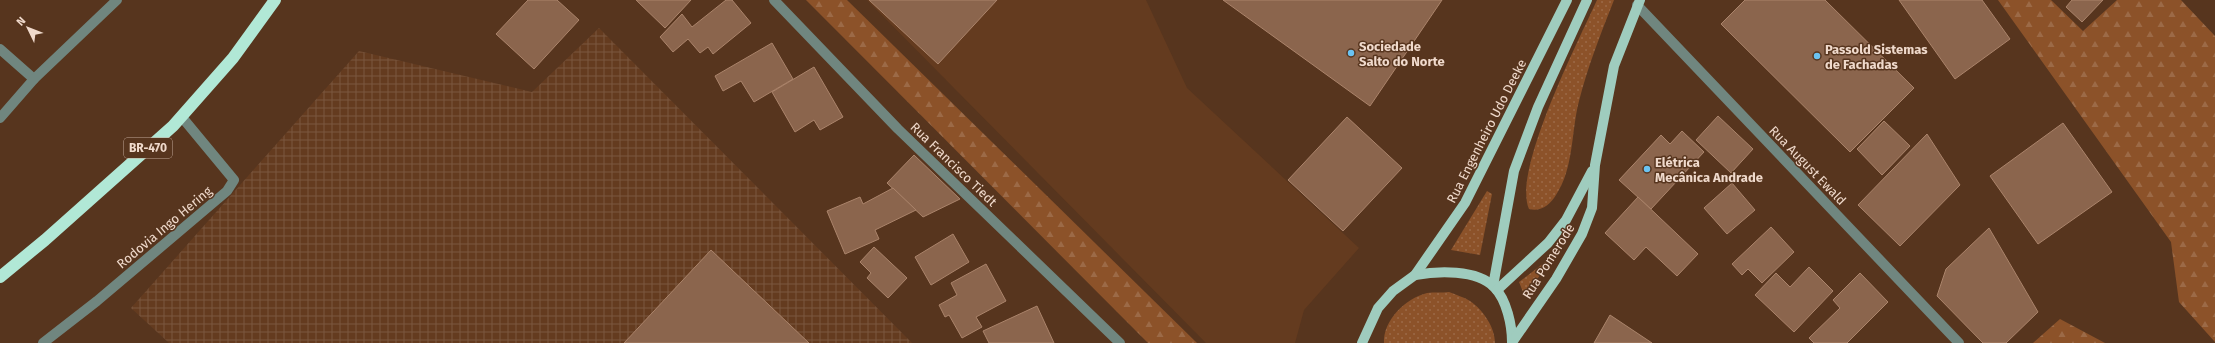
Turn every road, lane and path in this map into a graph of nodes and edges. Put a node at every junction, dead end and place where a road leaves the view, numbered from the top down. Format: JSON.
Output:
{"nodes":[{"id":1,"x":117,"y":0,"type":"edge"},
{"id":2,"x":275,"y":0,"type":"edge"},
{"id":3,"x":774,"y":0,"type":"edge"},
{"id":4,"x":1567,"y":0,"type":"edge"},
{"id":5,"x":1587,"y":0,"type":"edge"},
{"id":6,"x":1639,"y":2,"type":"edge"},
{"id":7,"x":0,"y":49,"type":"edge"},
{"id":8,"x":34,"y":79,"type":"junction"},
{"id":9,"x":181,"y":116,"type":"junction"},
{"id":10,"x":0,"y":118,"type":"edge"},
{"id":11,"x":1595,"y":166,"type":"junction"},
{"id":12,"x":1415,"y":275,"type":"junction"},
{"id":13,"x":0,"y":277,"type":"edge"},
{"id":14,"x":1495,"y":288,"type":"junction"},
{"id":15,"x":1512,"y":342,"type":"edge"},
{"id":16,"x":43,"y":343,"type":"edge"},
{"id":17,"x":1120,"y":343,"type":"edge"},
{"id":18,"x":1362,"y":343,"type":"edge"},
{"id":19,"x":1959,"y":343,"type":"edge"}],
"edges":[{"from":1,"to":8,"type":"street"},
{"from":2,"to":9,"type":"highway","number":"BR-470"},
{"from":3,"to":17,"type":"street","name":"Rua Francisco Tiedt"},
{"from":4,"to":12,"type":"main road","name":"Rua Engenheiro Udo Deeke"},
{"from":5,"to":14,"type":"main road"},
{"from":6,"to":11,"type":"main road","name":"Rua Pomerode"},
{"from":6,"to":19,"type":"street","name":"Rua August Ewald"},
{"from":7,"to":8,"type":"street"},
{"from":8,"to":10,"type":"street"},
{"from":9,"to":13,"type":"highway","number":"BR-470"},
{"from":9,"to":16,"type":"street","name":"Rodovia Ingo Hering"},
{"from":11,"to":14,"type":"main road","name":"Rua Pomerode"},
{"from":11,"to":15,"type":"main road","name":"Rua Pomerode"},
{"from":12,"to":14,"type":"main road"},
{"from":12,"to":18,"type":"main road","name":"Rua Engenheiro Udo Deeke"},
{"from":14,"to":15,"type":"main road"}]}
